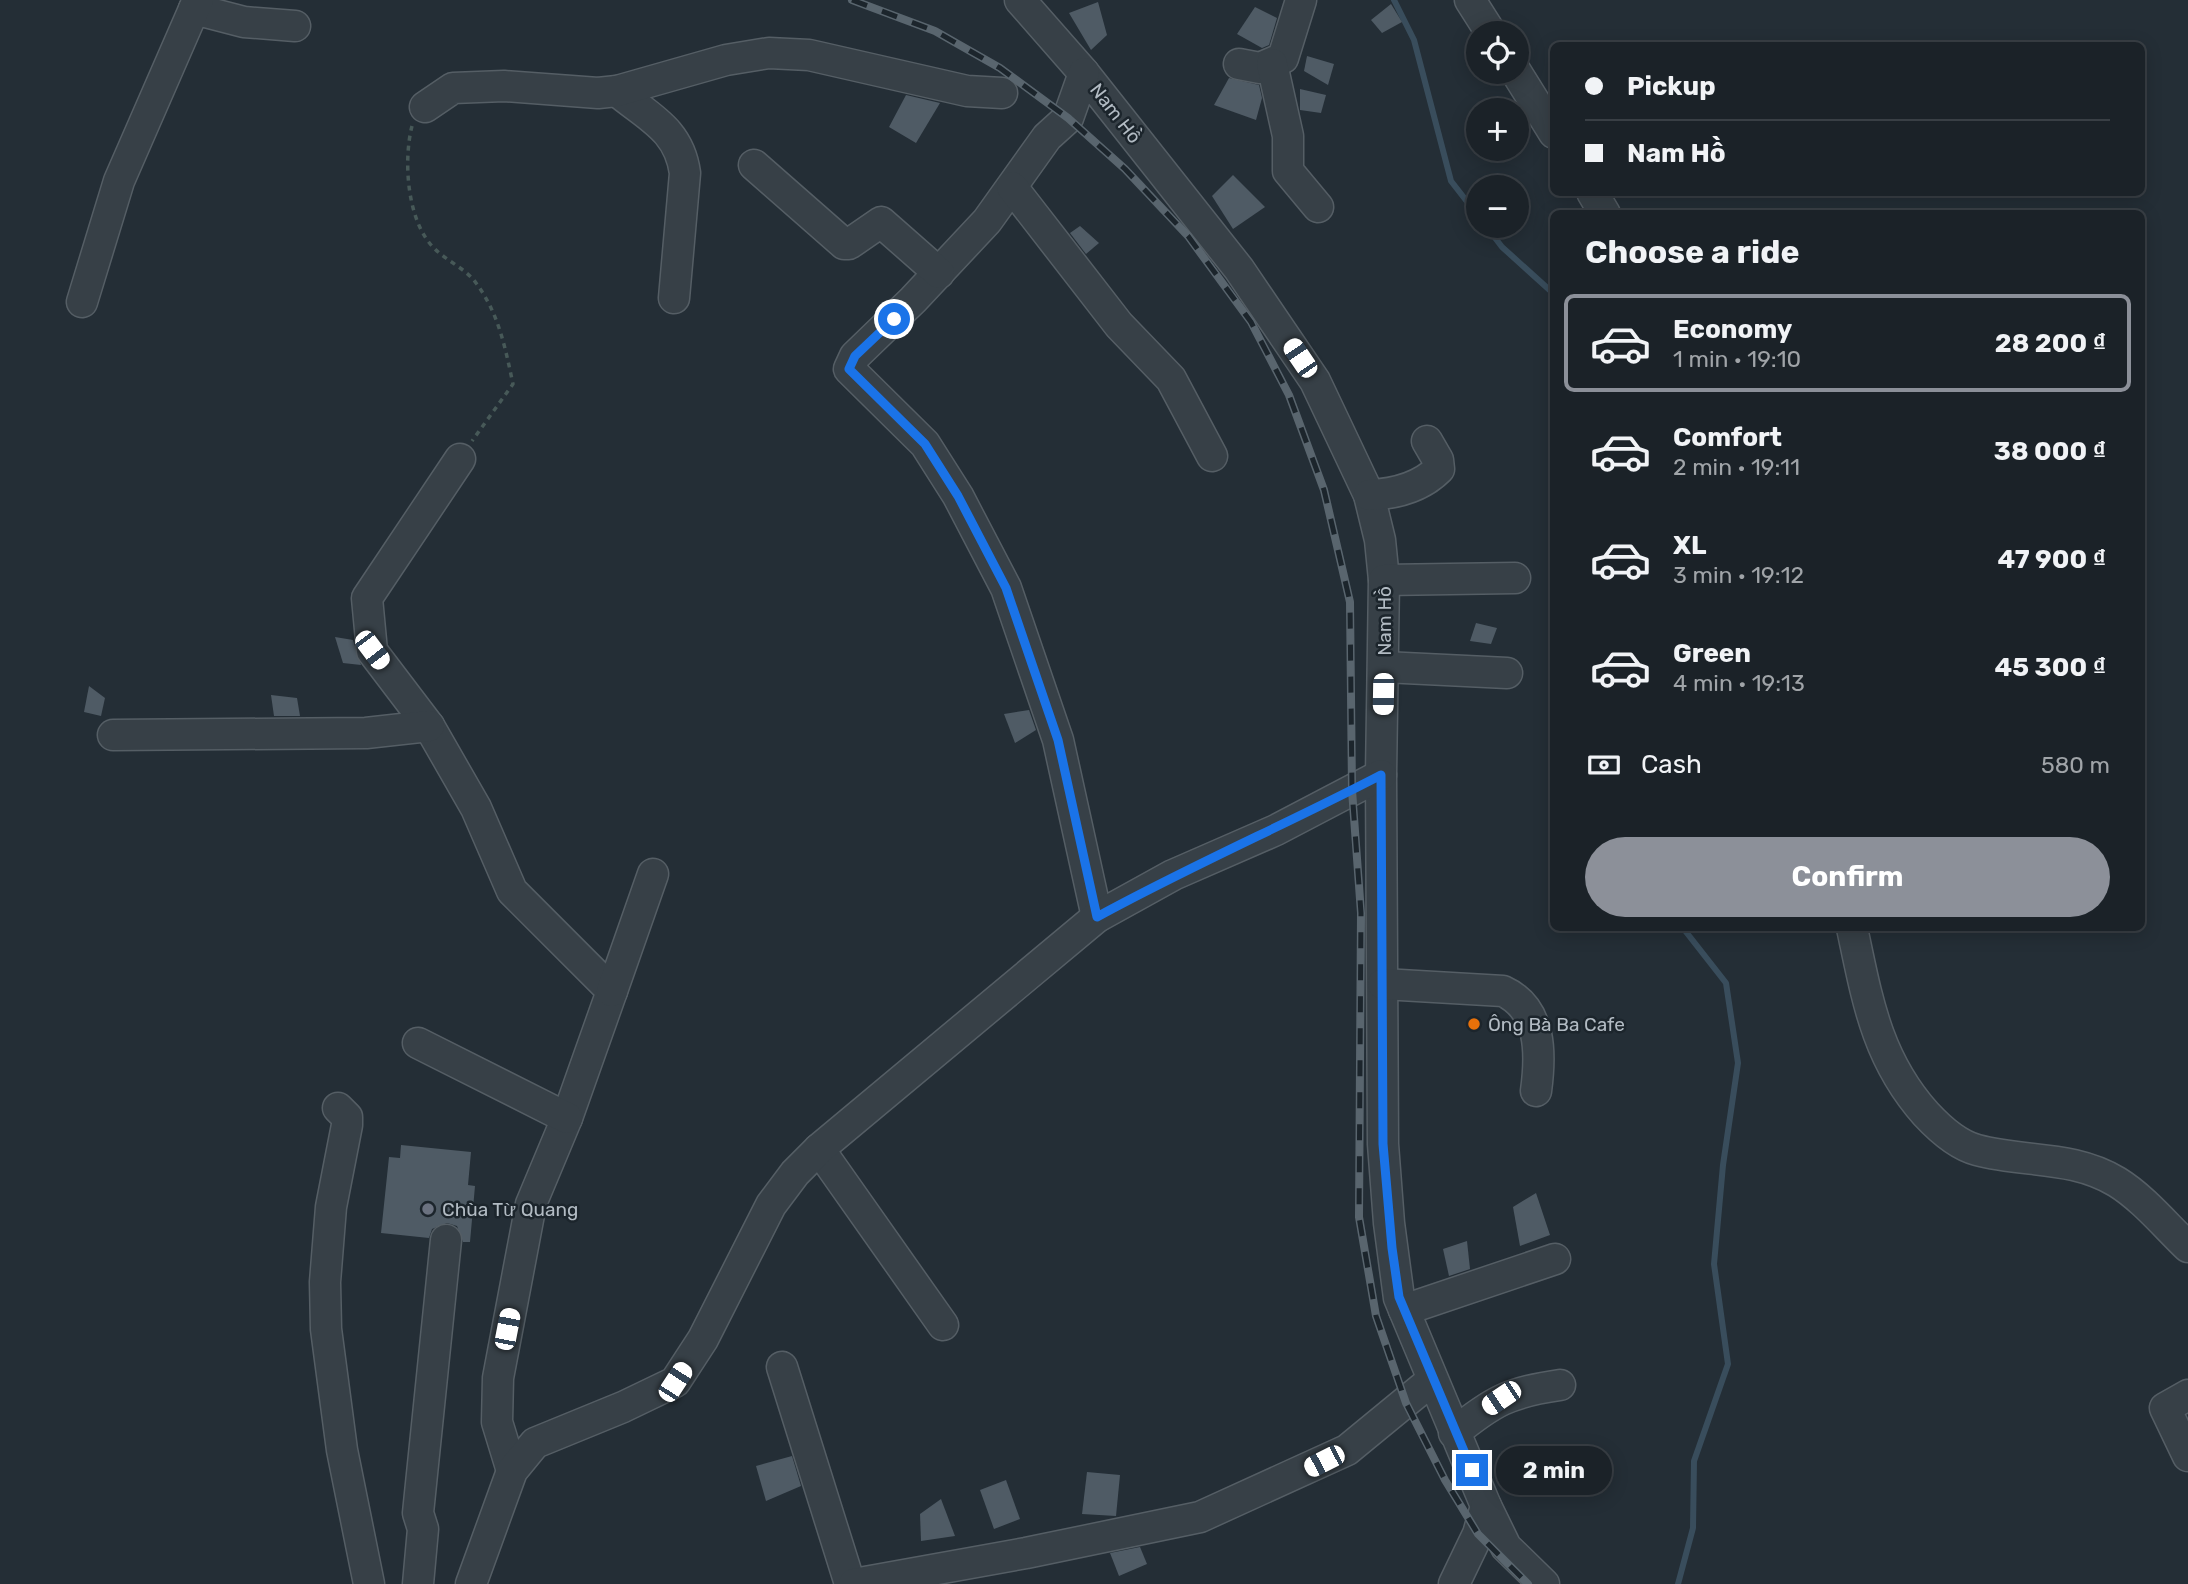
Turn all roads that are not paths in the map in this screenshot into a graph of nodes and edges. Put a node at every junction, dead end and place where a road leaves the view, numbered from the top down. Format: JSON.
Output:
{"nodes":[{"id":1,"x":1020,"y":0,"type":"edge"},
{"id":2,"x":1301,"y":0,"type":"edge"},
{"id":3,"x":1471,"y":0,"type":"edge"},
{"id":4,"x":196,"y":4,"type":"edge"},
{"id":5,"x":1484,"y":21,"type":"edge"},
{"id":6,"x":295,"y":26,"type":"dead end"},
{"id":7,"x":1239,"y":64,"type":"dead end"},
{"id":8,"x":1272,"y":64,"type":"junction"},
{"id":9,"x":1084,"y":73,"type":"junction"},
{"id":10,"x":1523,"y":84,"type":"edge"},
{"id":11,"x":617,"y":91,"type":"junction"},
{"id":12,"x":1002,"y":93,"type":"dead end"},
{"id":13,"x":425,"y":107,"type":"road end"},
{"id":14,"x":1550,"y":127,"type":"edge"},
{"id":15,"x":754,"y":165,"type":"dead end"},
{"id":16,"x":1012,"y":187,"type":"junction"},
{"id":17,"x":1318,"y":207,"type":"dead end"},
{"id":18,"x":939,"y":273,"type":"junction"},
{"id":19,"x":674,"y":298,"type":"dead end"},
{"id":20,"x":82,"y":302,"type":"dead end"},
{"id":21,"x":1427,"y":441,"type":"dead end"},
{"id":22,"x":1212,"y":457,"type":"dead end"},
{"id":23,"x":460,"y":459,"type":"road end"},
{"id":24,"x":1369,"y":495,"type":"junction"},
{"id":25,"x":1515,"y":578,"type":"dead end"},
{"id":26,"x":1384,"y":580,"type":"junction"},
{"id":27,"x":1384,"y":667,"type":"junction"},
{"id":28,"x":1507,"y":673,"type":"dead end"},
{"id":29,"x":429,"y":726,"type":"junction"},
{"id":30,"x":113,"y":734,"type":"dead end"},
{"id":31,"x":1381,"y":775,"type":"junction"},
{"id":32,"x":653,"y":874,"type":"dead end"},
{"id":33,"x":1097,"y":917,"type":"junction"},
{"id":34,"x":1853,"y":931,"type":"edge"},
{"id":35,"x":1383,"y":984,"type":"junction"},
{"id":36,"x":612,"y":990,"type":"junction"},
{"id":37,"x":418,"y":1043,"type":"dead end"},
{"id":38,"x":1536,"y":1091,"type":"dead end"},
{"id":39,"x":338,"y":1108,"type":"dead end"},
{"id":40,"x":567,"y":1118,"type":"junction"},
{"id":41,"x":819,"y":1149,"type":"junction"},
{"id":42,"x":446,"y":1240,"type":"dead end"},
{"id":43,"x":2188,"y":1247,"type":"edge"},
{"id":44,"x":1555,"y":1259,"type":"dead end"},
{"id":45,"x":1404,"y":1310,"type":"junction"},
{"id":46,"x":943,"y":1325,"type":"dead end"},
{"id":47,"x":782,"y":1367,"type":"dead end"},
{"id":48,"x":1431,"y":1381,"type":"junction"},
{"id":49,"x":1560,"y":1385,"type":"dead end"},
{"id":50,"x":2188,"y":1395,"type":"edge"},
{"id":51,"x":1454,"y":1433,"type":"junction"},
{"id":52,"x":2188,"y":1456,"type":"edge"},
{"id":53,"x":512,"y":1471,"type":"junction"},
{"id":54,"x":1486,"y":1506,"type":"junction"},
{"id":55,"x":369,"y":1584,"type":"edge"},
{"id":56,"x":418,"y":1584,"type":"edge"},
{"id":57,"x":471,"y":1584,"type":"edge"},
{"id":58,"x":852,"y":1584,"type":"edge"},
{"id":59,"x":1454,"y":1584,"type":"edge"},
{"id":60,"x":1545,"y":1584,"type":"edge"}],
"edges":[{"from":1,"to":9,"type":"street","name":"Nam Hồ"},
{"from":2,"to":8,"type":"street"},
{"from":3,"to":5,"type":"street"},
{"from":4,"to":6,"type":"street"},
{"from":4,"to":20,"type":"street"},
{"from":7,"to":8,"type":"street"},
{"from":8,"to":17,"type":"street"},
{"from":9,"to":16,"type":"street"},
{"from":9,"to":24,"type":"street","name":"Nam Hồ"},
{"from":10,"to":14,"type":"street"},
{"from":11,"to":12,"type":"street"},
{"from":11,"to":13,"type":"street"},
{"from":11,"to":19,"type":"street"},
{"from":15,"to":18,"type":"street"},
{"from":16,"to":18,"type":"street"},
{"from":16,"to":22,"type":"street"},
{"from":18,"to":33,"type":"street"},
{"from":21,"to":24,"type":"street"},
{"from":23,"to":29,"type":"street"},
{"from":24,"to":26,"type":"street","name":"Nam Hồ"},
{"from":25,"to":26,"type":"street"},
{"from":26,"to":27,"type":"street","name":"Nam Hồ"},
{"from":27,"to":28,"type":"street"},
{"from":27,"to":31,"type":"street","name":"Nam Hồ"},
{"from":29,"to":30,"type":"street"},
{"from":29,"to":36,"type":"street"},
{"from":31,"to":33,"type":"street"},
{"from":31,"to":35,"type":"street","name":"Nam Hồ"},
{"from":32,"to":36,"type":"street"},
{"from":33,"to":41,"type":"street"},
{"from":34,"to":43,"type":"street"},
{"from":35,"to":38,"type":"street"},
{"from":35,"to":45,"type":"street","name":"Nam Hồ"},
{"from":36,"to":40,"type":"street"},
{"from":37,"to":40,"type":"street"},
{"from":39,"to":55,"type":"street"},
{"from":40,"to":53,"type":"street"},
{"from":41,"to":46,"type":"street"},
{"from":41,"to":53,"type":"street"},
{"from":42,"to":56,"type":"street"},
{"from":44,"to":45,"type":"street"},
{"from":45,"to":48,"type":"street","name":"Nam Hồ"},
{"from":47,"to":58,"type":"street"},
{"from":48,"to":51,"type":"street","name":"Nam Hồ"},
{"from":48,"to":58,"type":"street"},
{"from":49,"to":51,"type":"street"},
{"from":50,"to":52,"type":"street"},
{"from":51,"to":54,"type":"street","name":"Nam Hồ"},
{"from":53,"to":57,"type":"street"},
{"from":54,"to":59,"type":"street"},
{"from":54,"to":60,"type":"street","name":"Nam Hồ"}]}
